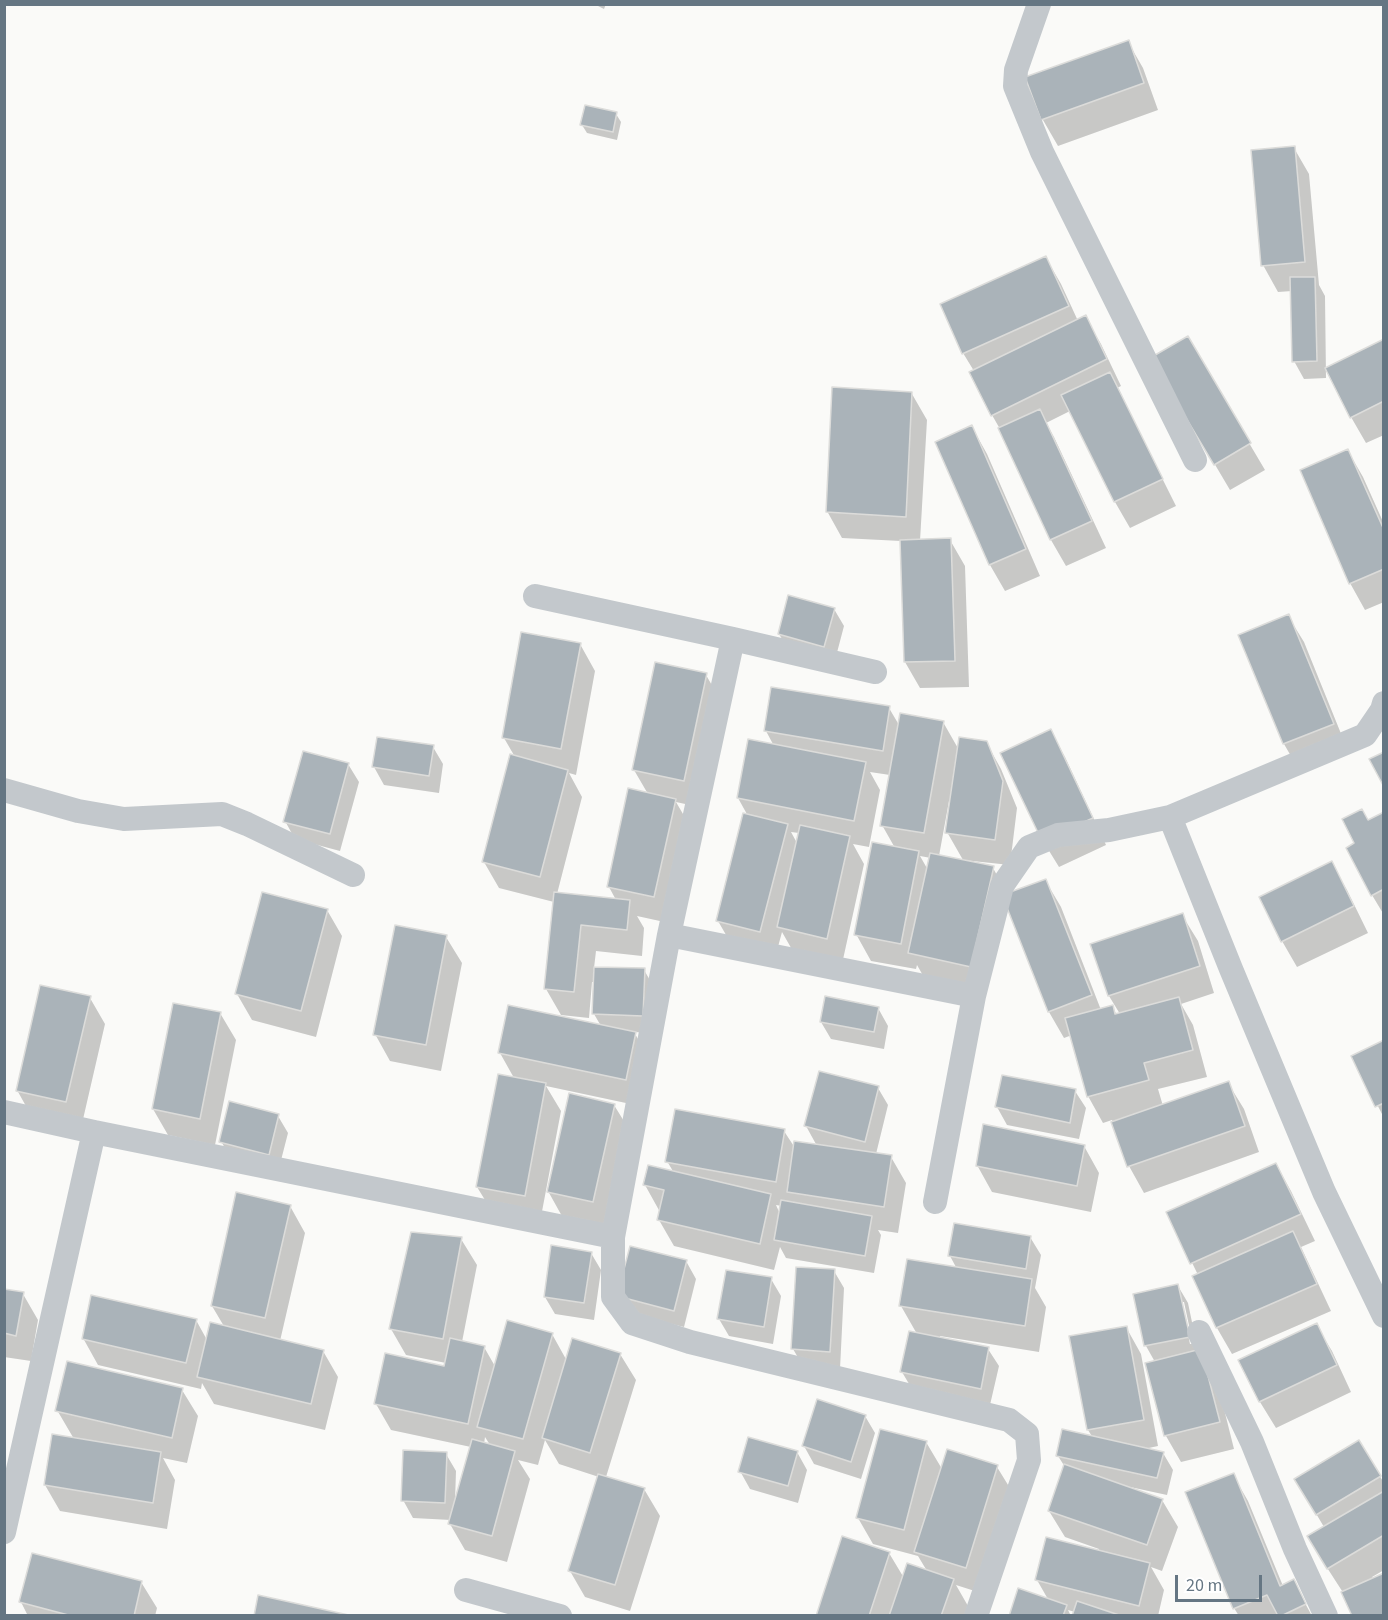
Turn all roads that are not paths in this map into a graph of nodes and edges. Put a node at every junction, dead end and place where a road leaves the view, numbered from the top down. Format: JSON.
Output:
{"nodes":[{"id":1,"x":1039,"y":4,"type":"edge"},
{"id":2,"x":1195,"y":460,"type":"dead end"},
{"id":3,"x":535,"y":596,"type":"dead end"},
{"id":4,"x":733,"y":639,"type":"junction"},
{"id":5,"x":875,"y":672,"type":"dead end"},
{"id":6,"x":1383,"y":703,"type":"edge"},
{"id":7,"x":4,"y":790,"type":"edge"},
{"id":8,"x":1170,"y":817,"type":"junction"},
{"id":9,"x":353,"y":874,"type":"dead end"},
{"id":10,"x":669,"y":935,"type":"junction"},
{"id":11,"x":975,"y":996,"type":"junction"},
{"id":12,"x":4,"y":1112,"type":"edge"},
{"id":13,"x":94,"y":1132,"type":"junction"},
{"id":14,"x":935,"y":1202,"type":"dead end"},
{"id":15,"x":613,"y":1237,"type":"junction"},
{"id":16,"x":1383,"y":1316,"type":"edge"},
{"id":17,"x":1199,"y":1332,"type":"dead end"},
{"id":18,"x":4,"y":1532,"type":"edge"},
{"id":19,"x":466,"y":1590,"type":"dead end"},
{"id":20,"x":560,"y":1616,"type":"edge"},
{"id":21,"x":976,"y":1616,"type":"edge"},
{"id":22,"x":1326,"y":1616,"type":"edge"}],
"edges":[{"from":1,"to":2,"type":"street"},
{"from":3,"to":4,"type":"street"},
{"from":4,"to":5,"type":"street"},
{"from":4,"to":10,"type":"street"},
{"from":6,"to":8,"type":"street"},
{"from":7,"to":9,"type":"street"},
{"from":8,"to":11,"type":"street"},
{"from":8,"to":16,"type":"street"},
{"from":10,"to":11,"type":"street"},
{"from":10,"to":15,"type":"street"},
{"from":11,"to":14,"type":"street"},
{"from":12,"to":13,"type":"street"},
{"from":13,"to":15,"type":"street"},
{"from":13,"to":18,"type":"street"},
{"from":15,"to":21,"type":"street"},
{"from":17,"to":22,"type":"street"},
{"from":19,"to":20,"type":"street"}]}
